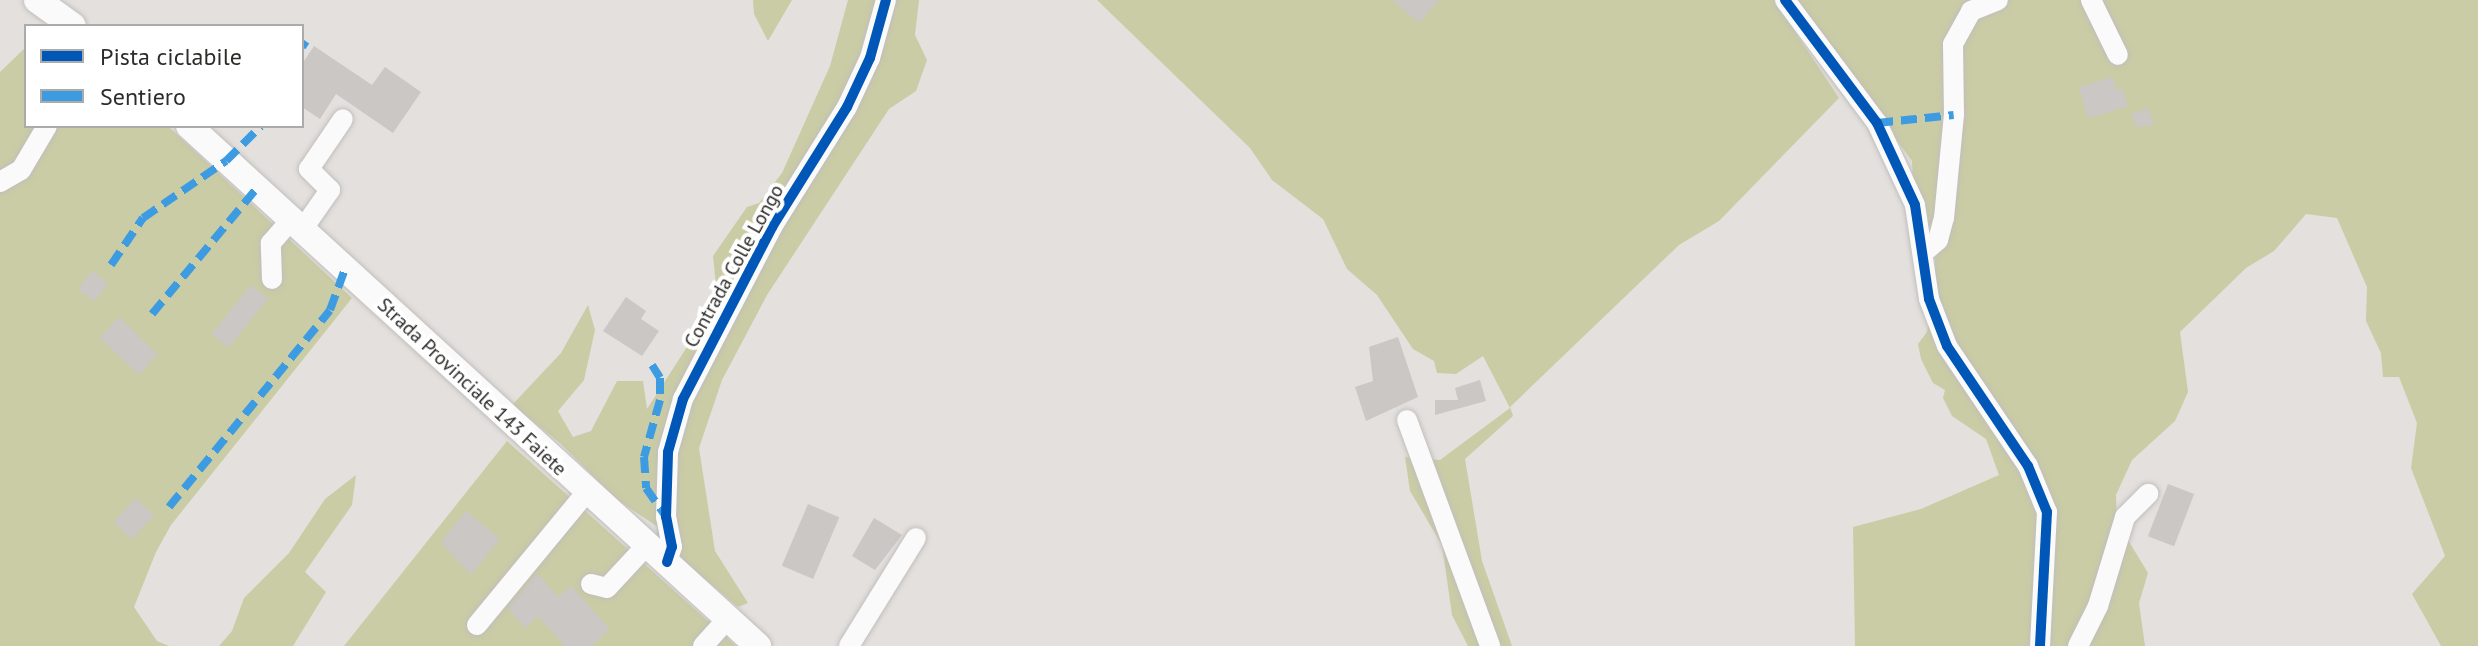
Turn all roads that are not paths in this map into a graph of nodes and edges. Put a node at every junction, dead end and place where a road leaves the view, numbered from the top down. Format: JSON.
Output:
{"nodes":[{"id":1,"x":37,"y":0,"type":"edge"},
{"id":2,"x":886,"y":0,"type":"edge"},
{"id":3,"x":1785,"y":0,"type":"edge"},
{"id":4,"x":1998,"y":0,"type":"edge"},
{"id":5,"x":2091,"y":0,"type":"edge"},
{"id":6,"x":70,"y":24,"type":"edge"},
{"id":7,"x":2118,"y":55,"type":"dead end"},
{"id":8,"x":343,"y":119,"type":"dead end"},
{"id":9,"x":46,"y":128,"type":"edge"},
{"id":10,"x":191,"y":128,"type":"edge"},
{"id":11,"x":0,"y":182,"type":"edge"},
{"id":12,"x":296,"y":225,"type":"junction"},
{"id":13,"x":1923,"y":253,"type":"junction"},
{"id":14,"x":272,"y":279,"type":"dead end"},
{"id":15,"x":1407,"y":420,"type":"dead end"},
{"id":16,"x":586,"y":493,"type":"junction"},
{"id":17,"x":2148,"y":494,"type":"dead end"},
{"id":18,"x":916,"y":538,"type":"dead end"},
{"id":19,"x":657,"y":553,"type":"junction"},
{"id":20,"x":591,"y":584,"type":"dead end"},
{"id":21,"x":728,"y":618,"type":"junction"},
{"id":22,"x":477,"y":625,"type":"dead end"},
{"id":23,"x":703,"y":646,"type":"edge"},
{"id":24,"x":758,"y":646,"type":"edge"},
{"id":25,"x":849,"y":646,"type":"edge"},
{"id":26,"x":1490,"y":646,"type":"edge"},
{"id":27,"x":2040,"y":646,"type":"edge"},
{"id":28,"x":2078,"y":646,"type":"edge"}],
"edges":[{"from":1,"to":6,"type":"main road"},
{"from":2,"to":19,"type":"street","name":"Contrada Colle Longo"},
{"from":3,"to":13,"type":"street"},
{"from":4,"to":13,"type":"street"},
{"from":5,"to":7,"type":"street"},
{"from":8,"to":12,"type":"street"},
{"from":9,"to":11,"type":"street"},
{"from":10,"to":12,"type":"main road","name":"Strada Provinciale 143 Faiete"},
{"from":12,"to":14,"type":"street"},
{"from":12,"to":16,"type":"main road","name":"Strada Provinciale 143 Faiete"},
{"from":13,"to":27,"type":"street"},
{"from":15,"to":26,"type":"street"},
{"from":16,"to":19,"type":"main road","name":"Strada Provinciale 143 Faiete"},
{"from":16,"to":22,"type":"street"},
{"from":17,"to":28,"type":"street"},
{"from":18,"to":25,"type":"street"},
{"from":19,"to":20,"type":"street"},
{"from":19,"to":21,"type":"main road","name":"Strada Provinciale 143 Faiete"},
{"from":21,"to":23,"type":"street"},
{"from":21,"to":24,"type":"main road","name":"Strada Provinciale 143 Faiete"}]}
